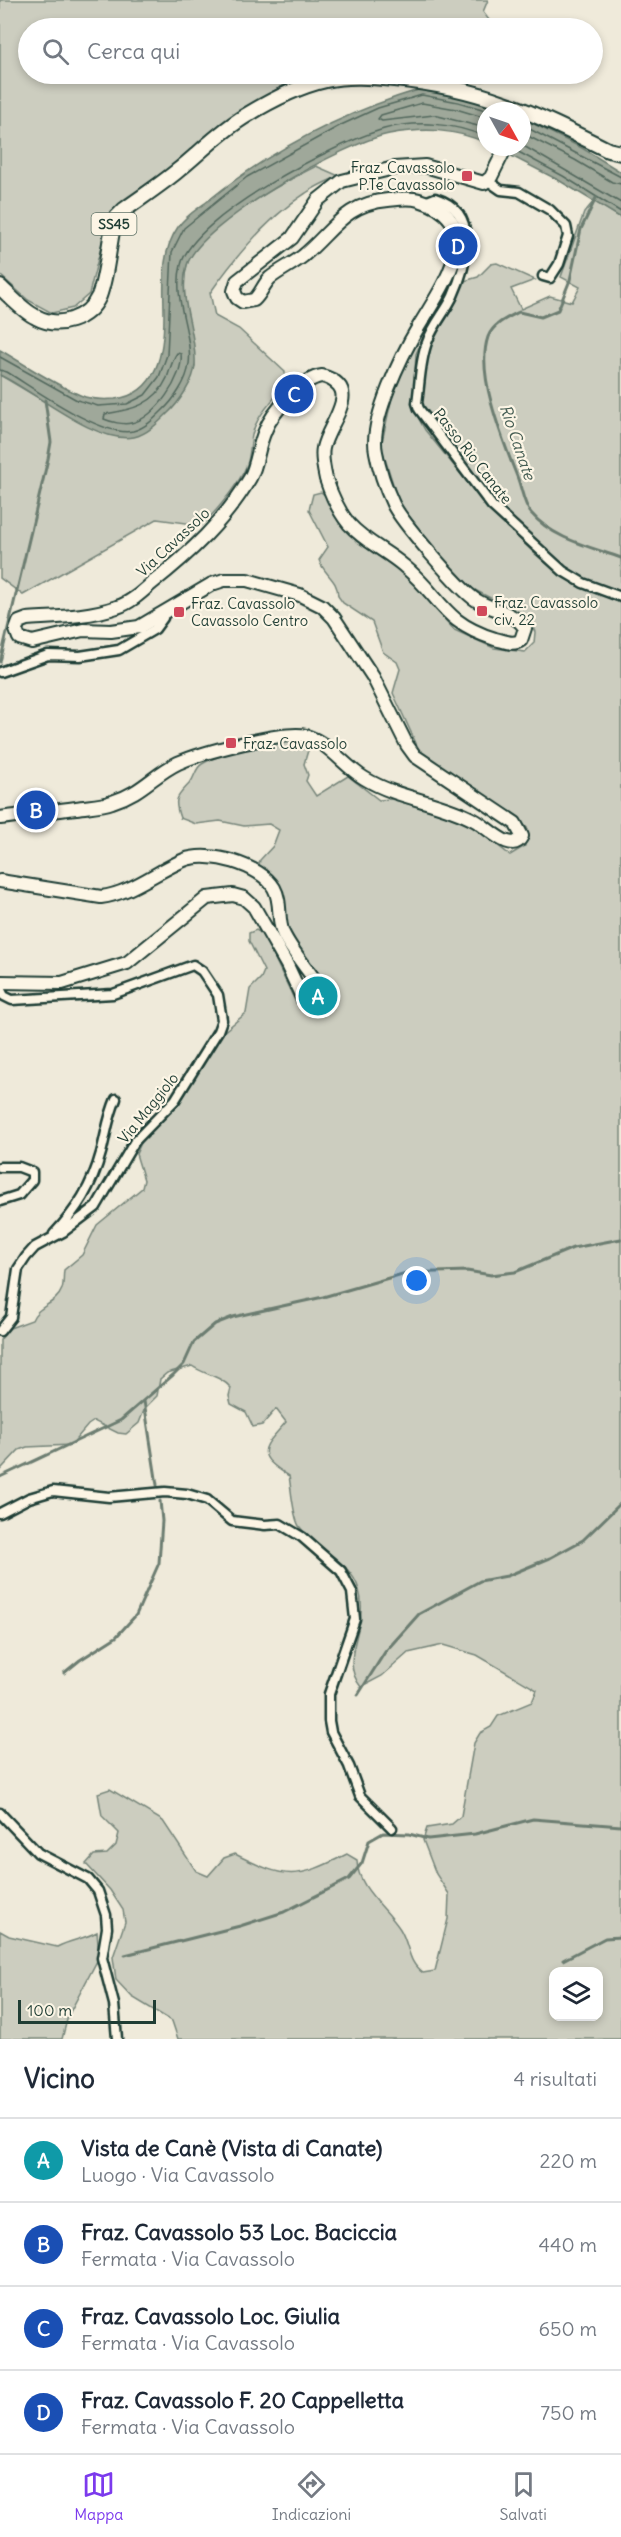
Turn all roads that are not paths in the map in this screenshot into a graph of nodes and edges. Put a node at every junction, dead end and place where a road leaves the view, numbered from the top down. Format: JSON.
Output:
{"nodes":[{"id":1,"x":312,"y":84,"type":"edge"},
{"id":2,"x":441,"y":84,"type":"edge"},
{"id":3,"x":500,"y":102,"type":"edge"},
{"id":4,"x":531,"y":117,"type":"edge"},
{"id":5,"x":621,"y":153,"type":"edge"},
{"id":6,"x":502,"y":156,"type":"edge"},
{"id":7,"x":490,"y":179,"type":"junction"},
{"id":8,"x":425,"y":202,"type":"junction"},
{"id":9,"x":543,"y":276,"type":"dead end"},
{"id":10,"x":0,"y":287,"type":"edge"},
{"id":11,"x":621,"y":597,"type":"edge"},
{"id":12,"x":162,"y":615,"type":"junction"},
{"id":13,"x":0,"y":672,"type":"edge"},
{"id":14,"x":0,"y":818,"type":"edge"},
{"id":15,"x":0,"y":881,"type":"edge"},
{"id":16,"x":0,"y":982,"type":"edge"},
{"id":17,"x":0,"y":988,"type":"edge"},
{"id":18,"x":116,"y":1099,"type":"dead end"},
{"id":19,"x":0,"y":1167,"type":"edge"},
{"id":20,"x":0,"y":1201,"type":"edge"},
{"id":21,"x":49,"y":1238,"type":"junction"},
{"id":22,"x":0,"y":1331,"type":"edge"},
{"id":23,"x":0,"y":1513,"type":"edge"},
{"id":24,"x":0,"y":1813,"type":"edge"},
{"id":25,"x":392,"y":1828,"type":"dead end"},
{"id":26,"x":117,"y":2039,"type":"edge"}],
"edges":[{"from":1,"to":10,"type":"main road","number":"SS45"},
{"from":2,"to":3,"type":"main road","number":"SS45"},
{"from":4,"to":5,"type":"main road","number":"SS45"},
{"from":6,"to":7,"type":"main road"},
{"from":7,"to":8,"type":"main road"},
{"from":7,"to":9,"type":"street"},
{"from":8,"to":11,"type":"street","name":"Passo Rio Canate"},
{"from":8,"to":12,"type":"main road","name":"Via Cavassolo"},
{"from":12,"to":13,"type":"street"},
{"from":12,"to":14,"type":"main road","name":"Via Cavassolo"},
{"from":15,"to":16,"type":"main road"},
{"from":17,"to":21,"type":"street","name":"Via Maggiolo"},
{"from":18,"to":21,"type":"street"},
{"from":19,"to":20,"type":"street"},
{"from":21,"to":22,"type":"street","name":"Via Maggiolo"},
{"from":23,"to":25,"type":"street"},
{"from":24,"to":26,"type":"street"}]}
